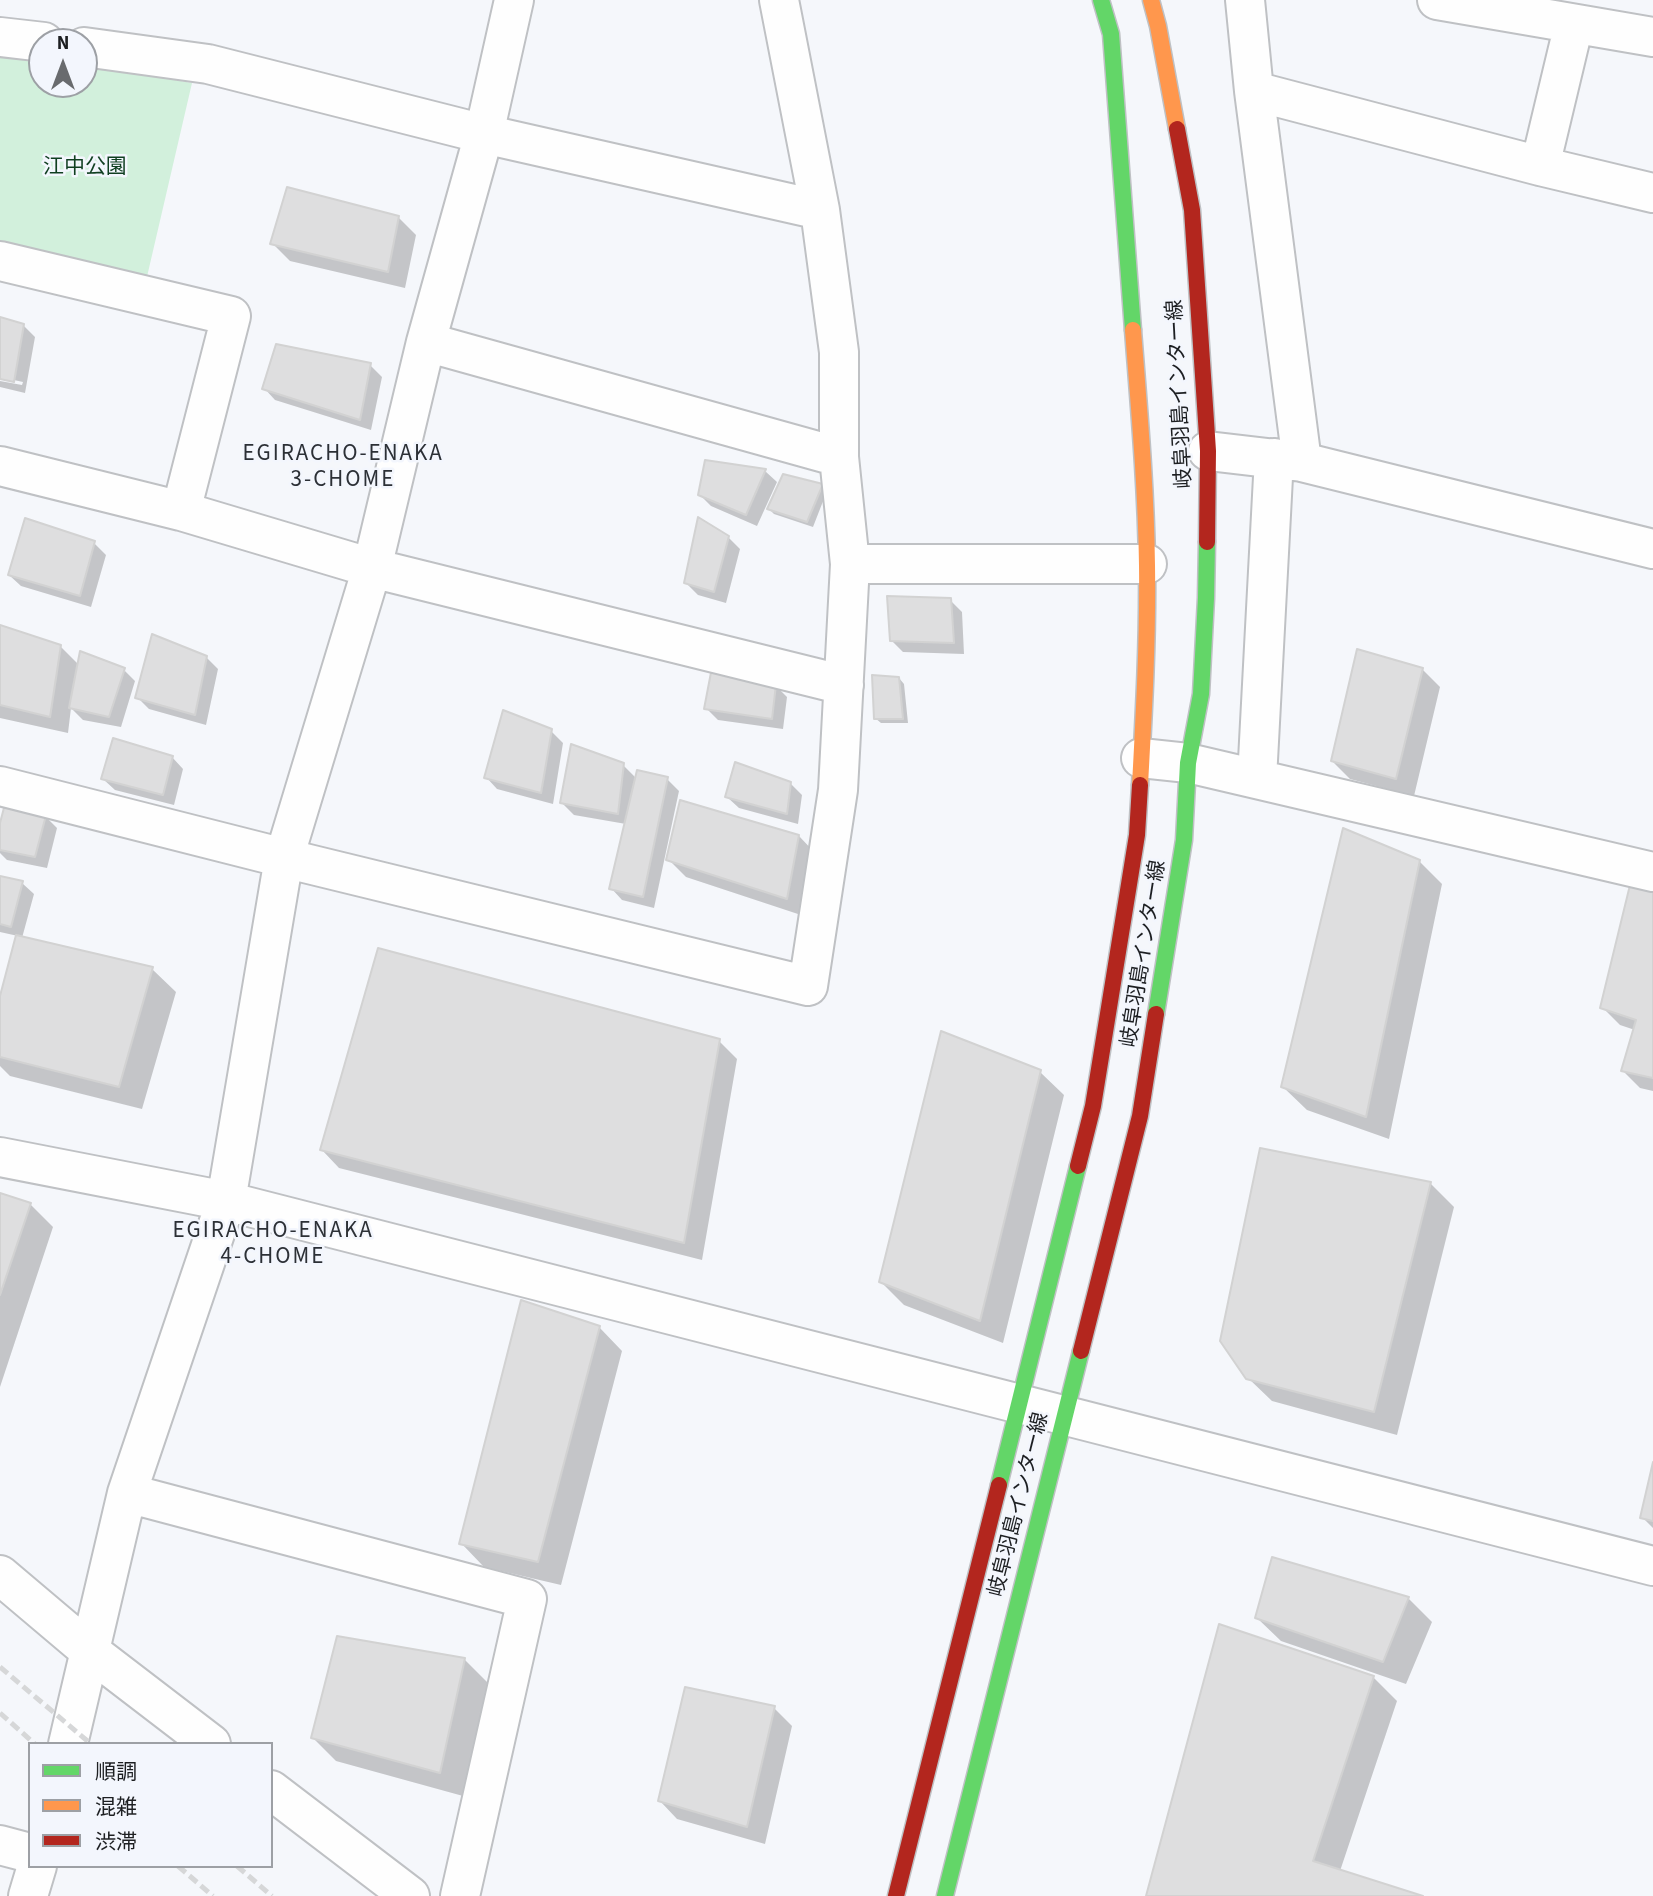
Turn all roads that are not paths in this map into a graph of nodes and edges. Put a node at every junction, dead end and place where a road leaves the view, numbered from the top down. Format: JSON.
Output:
{"nodes":[{"id":1,"x":514,"y":0,"type":"edge"},
{"id":2,"x":779,"y":0,"type":"edge"},
{"id":3,"x":1101,"y":0,"type":"edge"},
{"id":4,"x":1151,"y":0,"type":"edge"},
{"id":5,"x":1245,"y":0,"type":"edge"},
{"id":6,"x":1437,"y":0,"type":"edge"},
{"id":7,"x":1574,"y":24,"type":"junction"},
{"id":8,"x":0,"y":37,"type":"edge"},
{"id":9,"x":1653,"y":37,"type":"edge"},
{"id":10,"x":28,"y":40,"type":"edge"},
{"id":11,"x":98,"y":49,"type":"edge"},
{"id":12,"x":1254,"y":90,"type":"junction"},
{"id":13,"x":484,"y":134,"type":"junction"},
{"id":14,"x":1540,"y":166,"type":"junction"},
{"id":15,"x":1653,"y":193,"type":"edge"},
{"id":16,"x":820,"y":210,"type":"junction"},
{"id":17,"x":0,"y":261,"type":"edge"},
{"id":18,"x":426,"y":342,"type":"junction"},
{"id":19,"x":1208,"y":451,"type":"junction"},
{"id":20,"x":839,"y":457,"type":"junction"},
{"id":21,"x":1288,"y":460,"type":"junction"},
{"id":22,"x":0,"y":466,"type":"edge"},
{"id":23,"x":181,"y":511,"type":"junction"},
{"id":24,"x":1653,"y":549,"type":"edge"},
{"id":25,"x":850,"y":564,"type":"junction"},
{"id":26,"x":1147,"y":564,"type":"junction"},
{"id":27,"x":372,"y":568,"type":"junction"},
{"id":28,"x":844,"y":685,"type":"junction"},
{"id":29,"x":1141,"y":758,"type":"junction"},
{"id":30,"x":1188,"y":763,"type":"junction"},
{"id":31,"x":1257,"y":779,"type":"junction"},
{"id":32,"x":0,"y":786,"type":"edge"},
{"id":33,"x":284,"y":858,"type":"junction"},
{"id":34,"x":1653,"y":872,"type":"edge"},
{"id":35,"x":0,"y":1157,"type":"edge"},
{"id":36,"x":226,"y":1201,"type":"junction"},
{"id":37,"x":1018,"y":1404,"type":"junction"},
{"id":38,"x":1064,"y":1416,"type":"junction"},
{"id":39,"x":127,"y":1493,"type":"junction"},
{"id":40,"x":1653,"y":1566,"type":"edge"},
{"id":41,"x":0,"y":1575,"type":"edge"},
{"id":42,"x":91,"y":1652,"type":"junction"},
{"id":43,"x":68,"y":1742,"type":"edge"},
{"id":44,"x":208,"y":1742,"type":"edge"},
{"id":45,"x":273,"y":1792,"type":"edge"},
{"id":46,"x":0,"y":1845,"type":"edge"},
{"id":47,"x":28,"y":1852,"type":"edge"},
{"id":48,"x":36,"y":1868,"type":"edge"},
{"id":49,"x":28,"y":1896,"type":"edge"},
{"id":50,"x":410,"y":1896,"type":"edge"},
{"id":51,"x":460,"y":1896,"type":"edge"},
{"id":52,"x":896,"y":1896,"type":"edge"},
{"id":53,"x":945,"y":1896,"type":"edge"}],
"edges":[{"from":1,"to":13,"type":"street"},
{"from":2,"to":16,"type":"street"},
{"from":3,"to":26,"type":"main road","name":"岐阜羽島インター線"},
{"from":4,"to":19,"type":"main road","name":"岐阜羽島インター線"},
{"from":5,"to":12,"type":"street"},
{"from":6,"to":7,"type":"street"},
{"from":7,"to":9,"type":"street"},
{"from":7,"to":14,"type":"street"},
{"from":8,"to":10,"type":"street"},
{"from":11,"to":13,"type":"street"},
{"from":12,"to":14,"type":"street"},
{"from":12,"to":21,"type":"street"},
{"from":13,"to":16,"type":"street"},
{"from":13,"to":18,"type":"street"},
{"from":14,"to":15,"type":"street"},
{"from":16,"to":20,"type":"street"},
{"from":17,"to":23,"type":"street"},
{"from":18,"to":20,"type":"street"},
{"from":18,"to":27,"type":"street"},
{"from":19,"to":21,"type":"street"},
{"from":19,"to":30,"type":"main road","name":"岐阜羽島インター線"},
{"from":20,"to":25,"type":"street"},
{"from":21,"to":24,"type":"street"},
{"from":21,"to":31,"type":"street"},
{"from":22,"to":23,"type":"street"},
{"from":23,"to":27,"type":"street"},
{"from":25,"to":26,"type":"street"},
{"from":25,"to":28,"type":"street"},
{"from":26,"to":29,"type":"main road","name":"岐阜羽島インター線"},
{"from":27,"to":28,"type":"street"},
{"from":27,"to":33,"type":"street"},
{"from":28,"to":33,"type":"street"},
{"from":29,"to":30,"type":"street"},
{"from":29,"to":37,"type":"main road","name":"岐阜羽島インター線"},
{"from":30,"to":31,"type":"street"},
{"from":30,"to":38,"type":"main road","name":"岐阜羽島インター線"},
{"from":31,"to":34,"type":"street"},
{"from":32,"to":33,"type":"street"},
{"from":33,"to":36,"type":"street"},
{"from":35,"to":36,"type":"street"},
{"from":36,"to":37,"type":"street"},
{"from":36,"to":39,"type":"street"},
{"from":37,"to":38,"type":"street"},
{"from":37,"to":52,"type":"main road","name":"岐阜羽島インター線"},
{"from":38,"to":40,"type":"street"},
{"from":38,"to":53,"type":"main road","name":"岐阜羽島インター線"},
{"from":39,"to":42,"type":"street"},
{"from":39,"to":51,"type":"street"},
{"from":41,"to":42,"type":"street"},
{"from":42,"to":43,"type":"street"},
{"from":42,"to":44,"type":"street"},
{"from":45,"to":50,"type":"street"},
{"from":46,"to":47,"type":"street"},
{"from":48,"to":49,"type":"street"}]}
